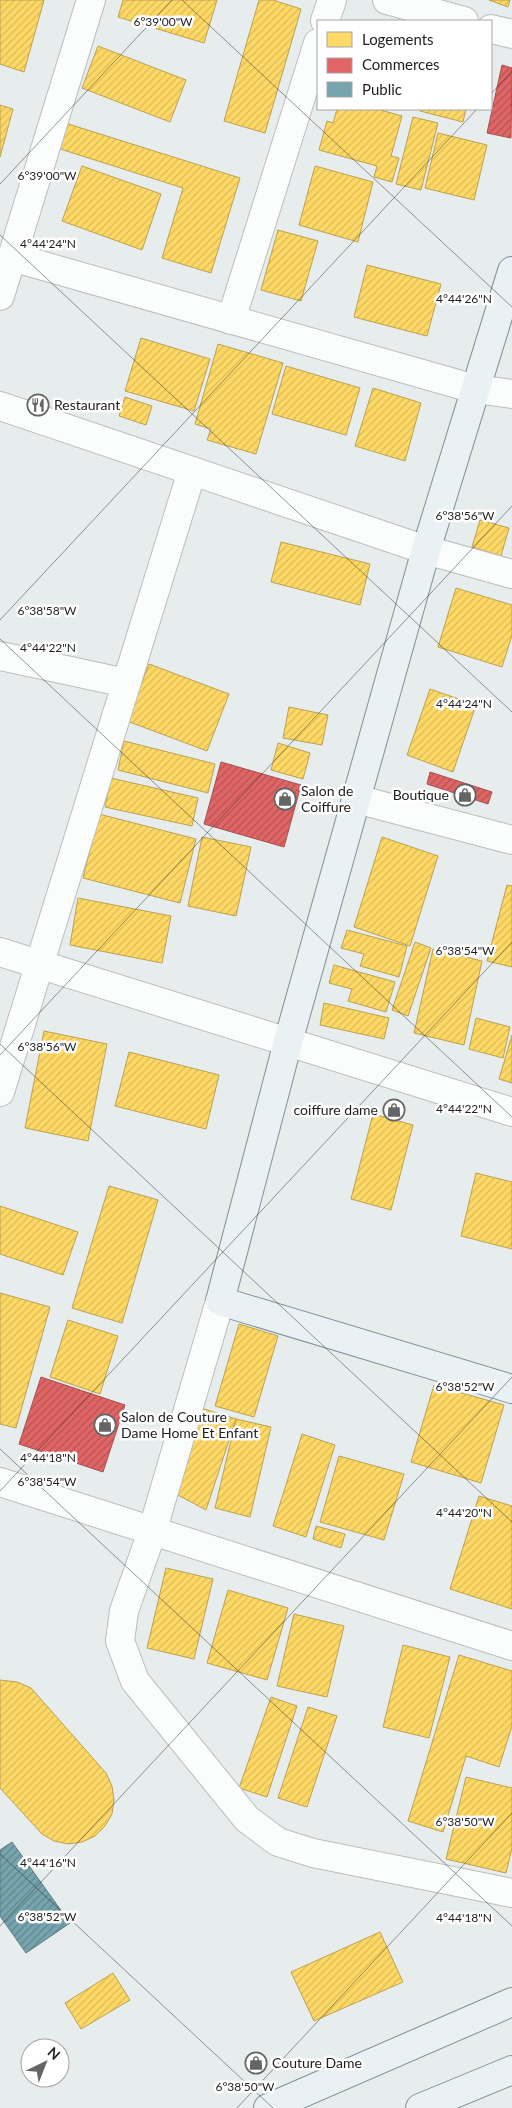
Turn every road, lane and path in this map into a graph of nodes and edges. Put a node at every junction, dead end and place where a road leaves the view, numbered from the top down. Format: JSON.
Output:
{"nodes":[{"id":1,"x":90,"y":0,"type":"edge"},
{"id":2,"x":332,"y":0,"type":"edge"},
{"id":3,"x":387,"y":0,"type":"edge"},
{"id":4,"x":325,"y":20,"type":"edge"},
{"id":5,"x":460,"y":20,"type":"edge"},
{"id":6,"x":492,"y":28,"type":"edge"},
{"id":7,"x":512,"y":34,"type":"edge"},
{"id":8,"x":317,"y":47,"type":"edge"},
{"id":9,"x":12,"y":257,"type":"junction"},
{"id":10,"x":512,"y":271,"type":"edge"},
{"id":11,"x":0,"y":296,"type":"edge"},
{"id":12,"x":231,"y":320,"type":"junction"},
{"id":13,"x":475,"y":390,"type":"junction"},
{"id":14,"x":512,"y":394,"type":"edge"},
{"id":15,"x":0,"y":406,"type":"edge"},
{"id":16,"x":192,"y":471,"type":"junction"},
{"id":17,"x":426,"y":550,"type":"junction"},
{"id":18,"x":512,"y":574,"type":"edge"},
{"id":19,"x":0,"y":656,"type":"edge"},
{"id":20,"x":126,"y":683,"type":"junction"},
{"id":21,"x":356,"y":799,"type":"junction"},
{"id":22,"x":512,"y":840,"type":"edge"},
{"id":23,"x":0,"y":952,"type":"edge"},
{"id":24,"x":39,"y":964,"type":"junction"},
{"id":25,"x":288,"y":1042,"type":"junction"},
{"id":26,"x":0,"y":1092,"type":"edge"},
{"id":27,"x":512,"y":1112,"type":"edge"},
{"id":28,"x":220,"y":1301,"type":"junction"},
{"id":29,"x":512,"y":1389,"type":"edge"},
{"id":30,"x":0,"y":1482,"type":"edge"},
{"id":31,"x":152,"y":1532,"type":"junction"},
{"id":32,"x":512,"y":1646,"type":"edge"},
{"id":33,"x":512,"y":1893,"type":"edge"},
{"id":34,"x":512,"y":2002,"type":"edge"},
{"id":35,"x":512,"y":2070,"type":"edge"},
{"id":36,"x":268,"y":2108,"type":"edge"},
{"id":37,"x":420,"y":2108,"type":"edge"}],
"edges":[{"from":1,"to":9,"type":"street"},
{"from":2,"to":4,"type":"street"},
{"from":3,"to":5,"type":"street"},
{"from":6,"to":7,"type":"street"},
{"from":8,"to":12,"type":"street"},
{"from":9,"to":11,"type":"street"},
{"from":9,"to":12,"type":"street"},
{"from":10,"to":13,"type":"street"},
{"from":12,"to":13,"type":"street"},
{"from":13,"to":14,"type":"street"},
{"from":13,"to":17,"type":"street"},
{"from":15,"to":16,"type":"street"},
{"from":16,"to":17,"type":"street"},
{"from":16,"to":20,"type":"street"},
{"from":17,"to":18,"type":"street"},
{"from":17,"to":21,"type":"street"},
{"from":19,"to":20,"type":"street"},
{"from":20,"to":24,"type":"street"},
{"from":21,"to":22,"type":"street"},
{"from":21,"to":25,"type":"street"},
{"from":23,"to":24,"type":"street"},
{"from":24,"to":25,"type":"street"},
{"from":24,"to":26,"type":"street"},
{"from":25,"to":27,"type":"street"},
{"from":25,"to":28,"type":"street"},
{"from":28,"to":29,"type":"street"},
{"from":28,"to":31,"type":"street"},
{"from":30,"to":31,"type":"street"},
{"from":31,"to":32,"type":"street"},
{"from":31,"to":33,"type":"street"},
{"from":34,"to":36,"type":"street"},
{"from":35,"to":37,"type":"street"}]}
